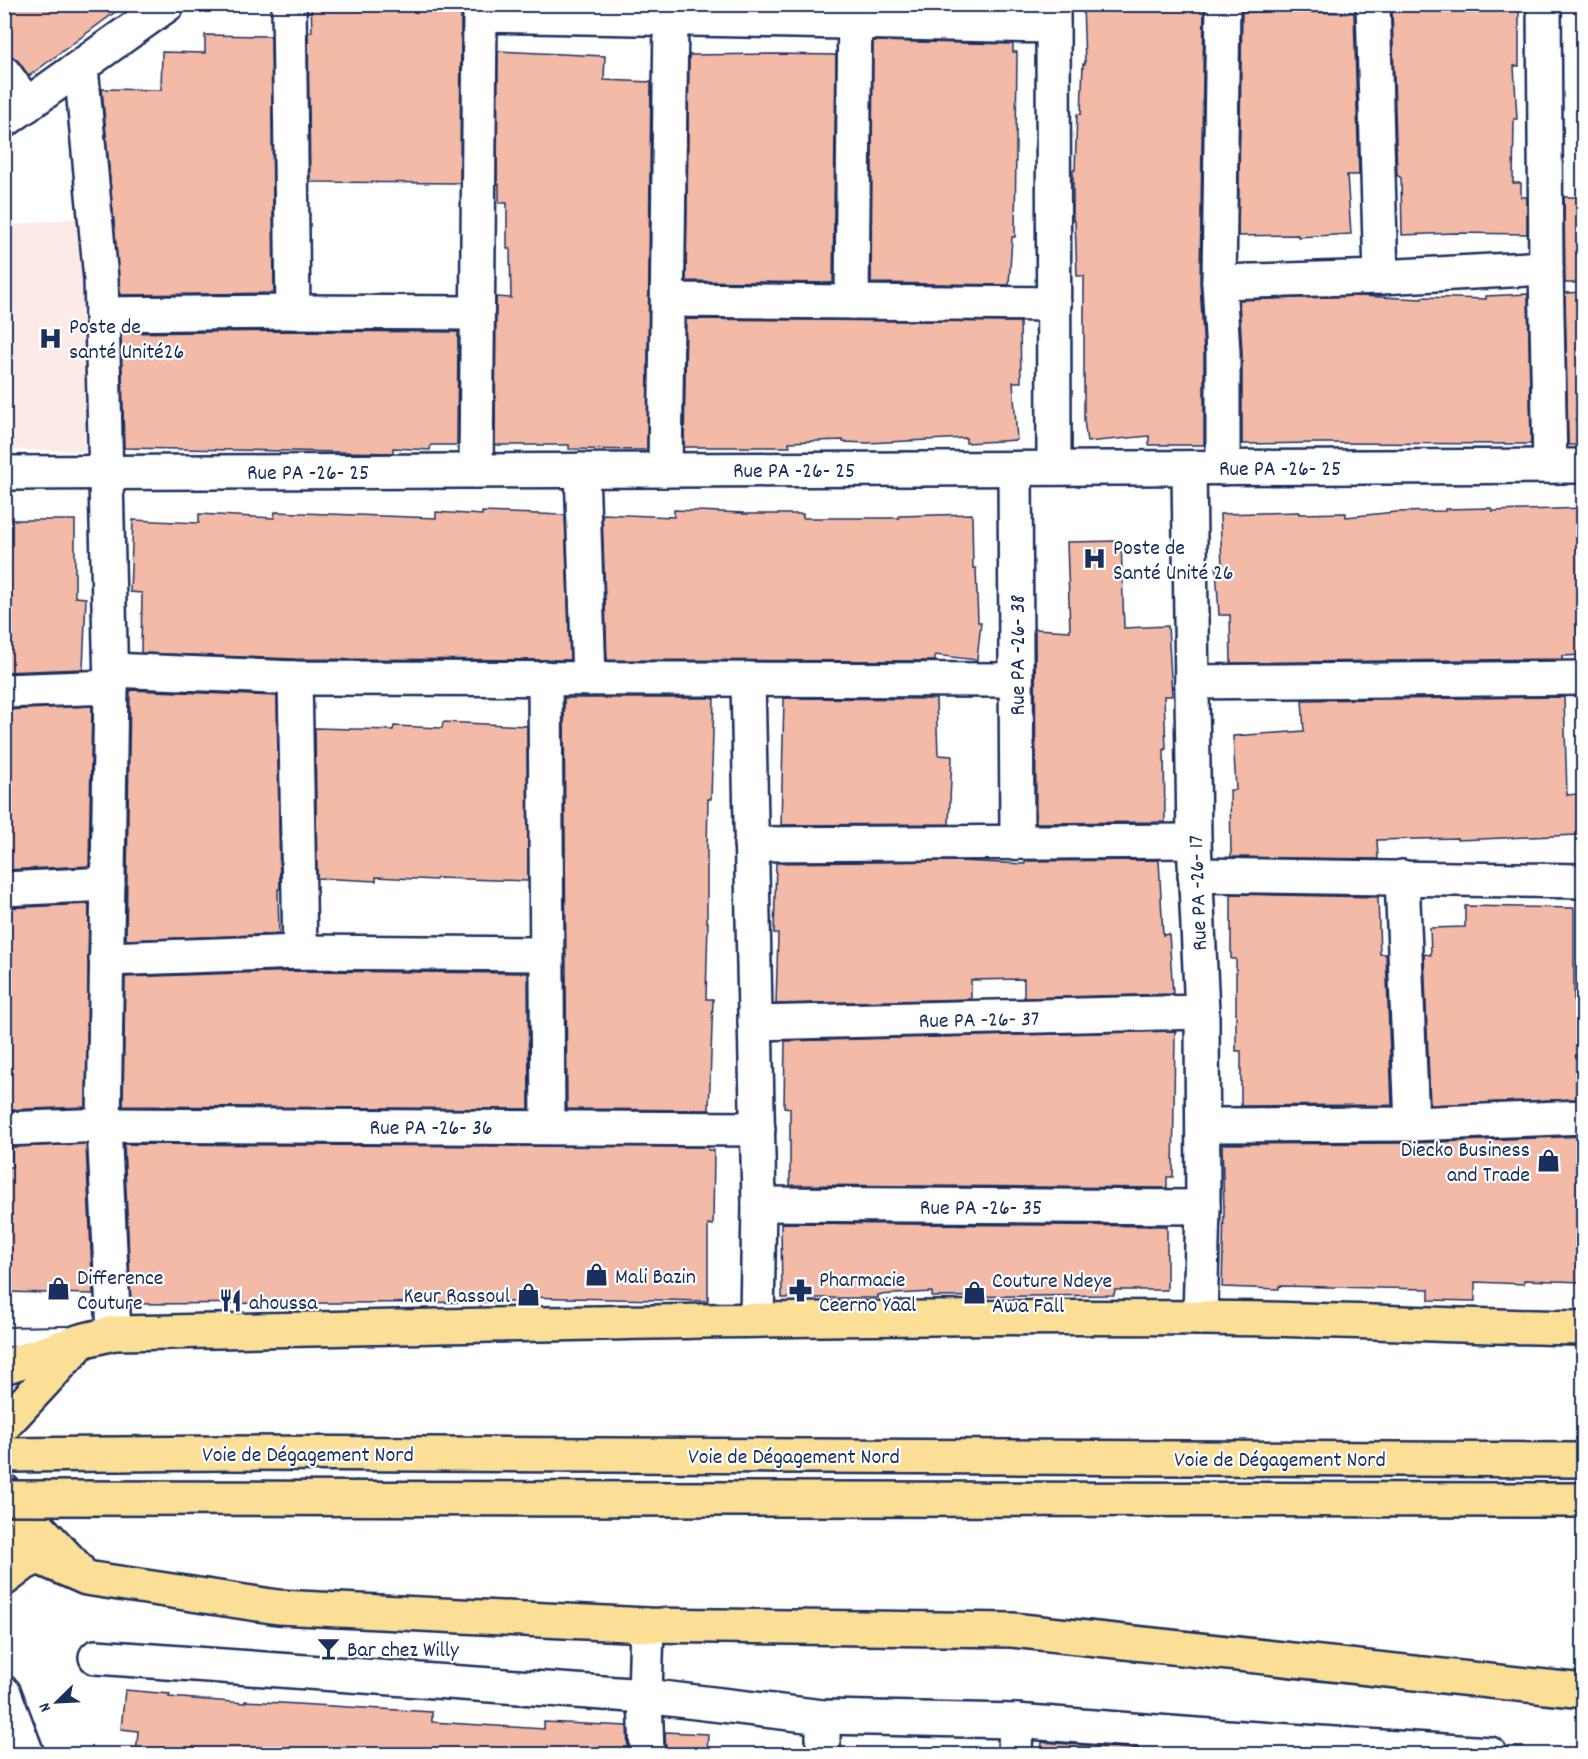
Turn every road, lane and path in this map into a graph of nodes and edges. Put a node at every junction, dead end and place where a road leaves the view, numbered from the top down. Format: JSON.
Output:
{"nodes":[{"id":1,"x":168,"y":4,"type":"edge"},
{"id":2,"x":289,"y":4,"type":"edge"},
{"id":3,"x":1224,"y":4,"type":"edge"},
{"id":4,"x":1373,"y":4,"type":"edge"},
{"id":5,"x":1544,"y":4,"type":"edge"},
{"id":6,"x":504,"y":10,"type":"edge"},
{"id":7,"x":686,"y":14,"type":"edge"},
{"id":8,"x":855,"y":14,"type":"edge"},
{"id":9,"x":1053,"y":15,"type":"edge"},
{"id":10,"x":81,"y":67,"type":"junction"},
{"id":11,"x":4,"y":73,"type":"edge"},
{"id":12,"x":16,"y":113,"type":"edge"},
{"id":13,"x":1546,"y":268,"type":"junction"},
{"id":14,"x":1382,"y":277,"type":"junction"},
{"id":15,"x":1219,"y":282,"type":"junction"},
{"id":16,"x":668,"y":300,"type":"junction"},
{"id":17,"x":852,"y":302,"type":"junction"},
{"id":18,"x":1054,"y":304,"type":"junction"},
{"id":19,"x":293,"y":312,"type":"junction"},
{"id":20,"x":477,"y":313,"type":"junction"},
{"id":21,"x":102,"y":314,"type":"junction"},
{"id":22,"x":1550,"y":466,"type":"junction"},
{"id":23,"x":1584,"y":466,"type":"edge"},
{"id":24,"x":1054,"y":468,"type":"junction"},
{"id":25,"x":1189,"y":468,"type":"junction"},
{"id":26,"x":1223,"y":468,"type":"junction"},
{"id":27,"x":1015,"y":469,"type":"junction"},
{"id":28,"x":582,"y":470,"type":"junction"},
{"id":29,"x":665,"y":470,"type":"junction"},
{"id":30,"x":476,"y":471,"type":"junction"},
{"id":31,"x":106,"y":472,"type":"junction"},
{"id":32,"x":4,"y":473,"type":"edge"},
{"id":33,"x":295,"y":678,"type":"junction"},
{"id":34,"x":545,"y":678,"type":"junction"},
{"id":35,"x":1584,"y":678,"type":"edge"},
{"id":36,"x":111,"y":679,"type":"junction"},
{"id":37,"x":589,"y":679,"type":"junction"},
{"id":38,"x":748,"y":679,"type":"junction"},
{"id":39,"x":1016,"y":680,"type":"junction"},
{"id":40,"x":1192,"y":682,"type":"junction"},
{"id":41,"x":4,"y":691,"type":"edge"},
{"id":42,"x":1194,"y":841,"type":"junction"},
{"id":43,"x":1017,"y":842,"type":"junction"},
{"id":44,"x":751,"y":844,"type":"junction"},
{"id":45,"x":1195,"y":875,"type":"junction"},
{"id":46,"x":1402,"y":877,"type":"junction"},
{"id":47,"x":1584,"y":881,"type":"edge"},
{"id":48,"x":108,"y":884,"type":"junction"},
{"id":49,"x":4,"y":889,"type":"edge"},
{"id":50,"x":300,"y":952,"type":"junction"},
{"id":51,"x":547,"y":954,"type":"junction"},
{"id":52,"x":106,"y":959,"type":"junction"},
{"id":53,"x":1202,"y":1012,"type":"junction"},
{"id":54,"x":755,"y":1023,"type":"junction"},
{"id":55,"x":1584,"y":1118,"type":"edge"},
{"id":56,"x":1412,"y":1124,"type":"junction"},
{"id":57,"x":104,"y":1125,"type":"junction"},
{"id":58,"x":1203,"y":1125,"type":"junction"},
{"id":59,"x":548,"y":1127,"type":"junction"},
{"id":60,"x":4,"y":1129,"type":"edge"},
{"id":61,"x":758,"y":1129,"type":"junction"},
{"id":62,"x":759,"y":1204,"type":"junction"},
{"id":63,"x":1203,"y":1208,"type":"junction"},
{"id":64,"x":1200,"y":1318,"type":"junction"},
{"id":65,"x":757,"y":1320,"type":"junction"},
{"id":66,"x":1584,"y":1328,"type":"edge"},
{"id":67,"x":4,"y":1337,"type":"edge"},
{"id":68,"x":99,"y":1337,"type":"junction"},
{"id":69,"x":4,"y":1367,"type":"edge"},
{"id":70,"x":4,"y":1425,"type":"edge"},
{"id":71,"x":4,"y":1455,"type":"edge"},
{"id":72,"x":1584,"y":1460,"type":"edge"},
{"id":73,"x":4,"y":1491,"type":"edge"},
{"id":74,"x":4,"y":1498,"type":"edge"},
{"id":75,"x":1584,"y":1500,"type":"edge"},
{"id":76,"x":4,"y":1538,"type":"edge"},
{"id":77,"x":38,"y":1557,"type":"junction"},
{"id":78,"x":86,"y":1578,"type":"junction"},
{"id":79,"x":4,"y":1579,"type":"edge"},
{"id":80,"x":647,"y":1625,"type":"junction"},
{"id":81,"x":96,"y":1657,"type":"dead end"},
{"id":82,"x":1584,"y":1691,"type":"edge"},
{"id":83,"x":4,"y":1693,"type":"edge"},
{"id":84,"x":645,"y":1696,"type":"junction"},
{"id":85,"x":823,"y":1717,"type":"junction"},
{"id":86,"x":1016,"y":1721,"type":"junction"},
{"id":87,"x":1196,"y":1745,"type":"edge"},
{"id":88,"x":27,"y":1755,"type":"edge"},
{"id":89,"x":647,"y":1755,"type":"edge"},
{"id":90,"x":824,"y":1755,"type":"edge"},
{"id":91,"x":1015,"y":1755,"type":"edge"},
{"id":92,"x":1490,"y":1755,"type":"edge"}],
"edges":[{"from":1,"to":10,"type":"street"},
{"from":2,"to":19,"type":"street"},
{"from":3,"to":15,"type":"street"},
{"from":4,"to":14,"type":"street"},
{"from":5,"to":13,"type":"street"},
{"from":6,"to":7,"type":"street"},
{"from":6,"to":20,"type":"street"},
{"from":7,"to":8,"type":"street"},
{"from":7,"to":16,"type":"street"},
{"from":8,"to":9,"type":"street"},
{"from":8,"to":17,"type":"street"},
{"from":9,"to":18,"type":"street"},
{"from":10,"to":12,"type":"street"},
{"from":10,"to":21,"type":"street"},
{"from":11,"to":12,"type":"street"},
{"from":13,"to":14,"type":"street"},
{"from":13,"to":22,"type":"street"},
{"from":14,"to":15,"type":"street"},
{"from":15,"to":26,"type":"street"},
{"from":16,"to":17,"type":"street"},
{"from":16,"to":29,"type":"street"},
{"from":17,"to":18,"type":"street"},
{"from":18,"to":24,"type":"street"},
{"from":19,"to":20,"type":"street"},
{"from":19,"to":21,"type":"street"},
{"from":20,"to":30,"type":"street"},
{"from":21,"to":31,"type":"street"},
{"from":22,"to":23,"type":"street","name":"Rue PA -26- 25"},
{"from":22,"to":26,"type":"street","name":"Rue PA -26- 25"},
{"from":24,"to":25,"type":"street","name":"Rue PA -26- 25"},
{"from":24,"to":27,"type":"street","name":"Rue PA -26- 25"},
{"from":25,"to":26,"type":"street","name":"Rue PA -26- 25"},
{"from":25,"to":40,"type":"street","name":"Rue PA -26- 17"},
{"from":27,"to":29,"type":"street","name":"Rue PA -26- 25"},
{"from":27,"to":39,"type":"street","name":"Rue PA -26- 38"},
{"from":28,"to":29,"type":"street","name":"Rue PA -26- 25"},
{"from":28,"to":30,"type":"street","name":"Rue PA -26- 25"},
{"from":28,"to":37,"type":"street"},
{"from":30,"to":31,"type":"street","name":"Rue PA -26- 25"},
{"from":31,"to":32,"type":"street","name":"Rue PA -26- 25"},
{"from":31,"to":36,"type":"street"},
{"from":33,"to":34,"type":"street"},
{"from":33,"to":36,"type":"street"},
{"from":33,"to":50,"type":"street"},
{"from":34,"to":37,"type":"street"},
{"from":34,"to":51,"type":"street"},
{"from":35,"to":40,"type":"street"},
{"from":36,"to":41,"type":"street"},
{"from":36,"to":48,"type":"street"},
{"from":37,"to":38,"type":"street"},
{"from":38,"to":39,"type":"street"},
{"from":38,"to":44,"type":"street"},
{"from":39,"to":43,"type":"street","name":"Rue PA -26- 38"},
{"from":40,"to":42,"type":"street","name":"Rue PA -26- 17"},
{"from":42,"to":43,"type":"street"},
{"from":42,"to":45,"type":"street","name":"Rue PA -26- 17"},
{"from":43,"to":44,"type":"street"},
{"from":44,"to":54,"type":"street"},
{"from":45,"to":46,"type":"street"},
{"from":45,"to":53,"type":"street","name":"Rue PA -26- 17"},
{"from":46,"to":47,"type":"street"},
{"from":46,"to":56,"type":"street"},
{"from":48,"to":49,"type":"street"},
{"from":48,"to":52,"type":"street"},
{"from":50,"to":51,"type":"street"},
{"from":50,"to":52,"type":"street"},
{"from":51,"to":59,"type":"street"},
{"from":52,"to":57,"type":"street"},
{"from":53,"to":54,"type":"street","name":"Rue PA -26- 37"},
{"from":53,"to":58,"type":"street","name":"Rue PA -26- 17"},
{"from":54,"to":61,"type":"street"},
{"from":55,"to":56,"type":"street"},
{"from":56,"to":58,"type":"street"},
{"from":57,"to":59,"type":"street","name":"Rue PA -26- 36"},
{"from":57,"to":60,"type":"street","name":"Rue PA -26- 36"},
{"from":57,"to":68,"type":"street"},
{"from":58,"to":63,"type":"street","name":"Rue PA -26- 17"},
{"from":59,"to":61,"type":"street","name":"Rue PA -26- 36"},
{"from":61,"to":62,"type":"street"},
{"from":62,"to":63,"type":"street","name":"Rue PA -26- 35"},
{"from":62,"to":65,"type":"street"},
{"from":63,"to":64,"type":"street","name":"Rue PA -26- 17"},
{"from":64,"to":65,"type":"main road"},
{"from":64,"to":66,"type":"main road"},
{"from":65,"to":68,"type":"main road"},
{"from":67,"to":68,"type":"lane"},
{"from":68,"to":69,"type":"main road"},
{"from":68,"to":70,"type":"main road"},
{"from":71,"to":72,"type":"main road","name":"Voie de Dégagement Nord"},
{"from":73,"to":78,"type":"main road"},
{"from":74,"to":75,"type":"main road","name":"Voie de Dégagement Nord","bridge":true},
{"from":76,"to":77,"type":"main road"},
{"from":77,"to":78,"type":"main road"},
{"from":77,"to":79,"type":"main road"},
{"from":78,"to":80,"type":"main road"},
{"from":80,"to":82,"type":"main road"},
{"from":80,"to":84,"type":"street"},
{"from":81,"to":84,"type":"street"},
{"from":83,"to":88,"type":"street"},
{"from":84,"to":85,"type":"street"},
{"from":84,"to":89,"type":"street"},
{"from":85,"to":86,"type":"street"},
{"from":85,"to":90,"type":"street"},
{"from":86,"to":87,"type":"street"},
{"from":86,"to":91,"type":"street"},
{"from":87,"to":92,"type":"street"}]}
